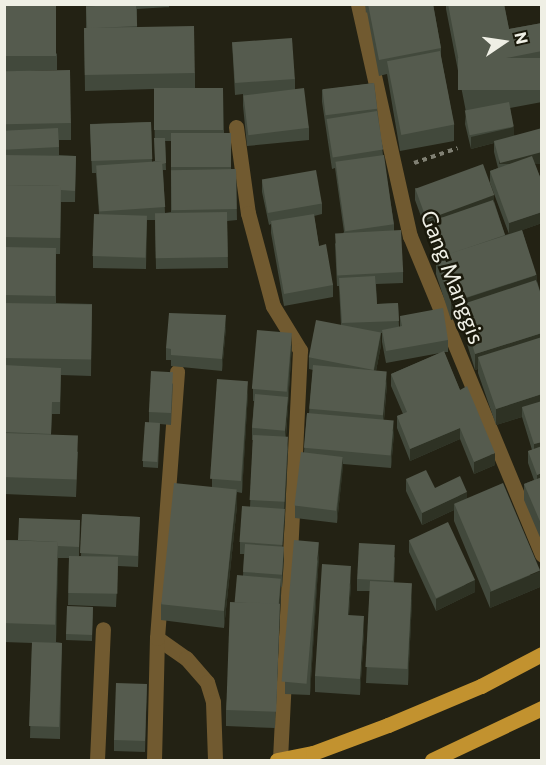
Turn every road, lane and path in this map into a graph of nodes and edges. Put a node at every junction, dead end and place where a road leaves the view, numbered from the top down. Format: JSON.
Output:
{"nodes":[{"id":1,"x":358,"y":4,"type":"edge"},
{"id":2,"x":236,"y":127,"type":"dead end"},
{"id":3,"x":458,"y":148,"type":"dead end"},
{"id":4,"x":396,"y":180,"type":"junction"},
{"id":5,"x":177,"y":372,"type":"dead end"},
{"id":6,"x":542,"y":555,"type":"edge"},
{"id":7,"x":103,"y":628,"type":"dead end"},
{"id":8,"x":157,"y":638,"type":"junction"},
{"id":9,"x":542,"y":654,"type":"edge"},
{"id":10,"x":542,"y":708,"type":"edge"},
{"id":11,"x":98,"y":760,"type":"edge"},
{"id":12,"x":154,"y":760,"type":"edge"},
{"id":13,"x":215,"y":760,"type":"edge"},
{"id":14,"x":279,"y":760,"type":"edge"},
{"id":15,"x":432,"y":760,"type":"edge"}],
"edges":[{"from":1,"to":4,"type":"street","name":"Gang Manggis"},
{"from":2,"to":14,"type":"street"},
{"from":3,"to":4,"type":"path"},
{"from":4,"to":6,"type":"street","name":"Gang Manggis"},
{"from":5,"to":8,"type":"street"},
{"from":7,"to":11,"type":"street"},
{"from":8,"to":12,"type":"street"},
{"from":8,"to":13,"type":"street"},
{"from":9,"to":14,"type":"main road"},
{"from":10,"to":15,"type":"main road"}]}
